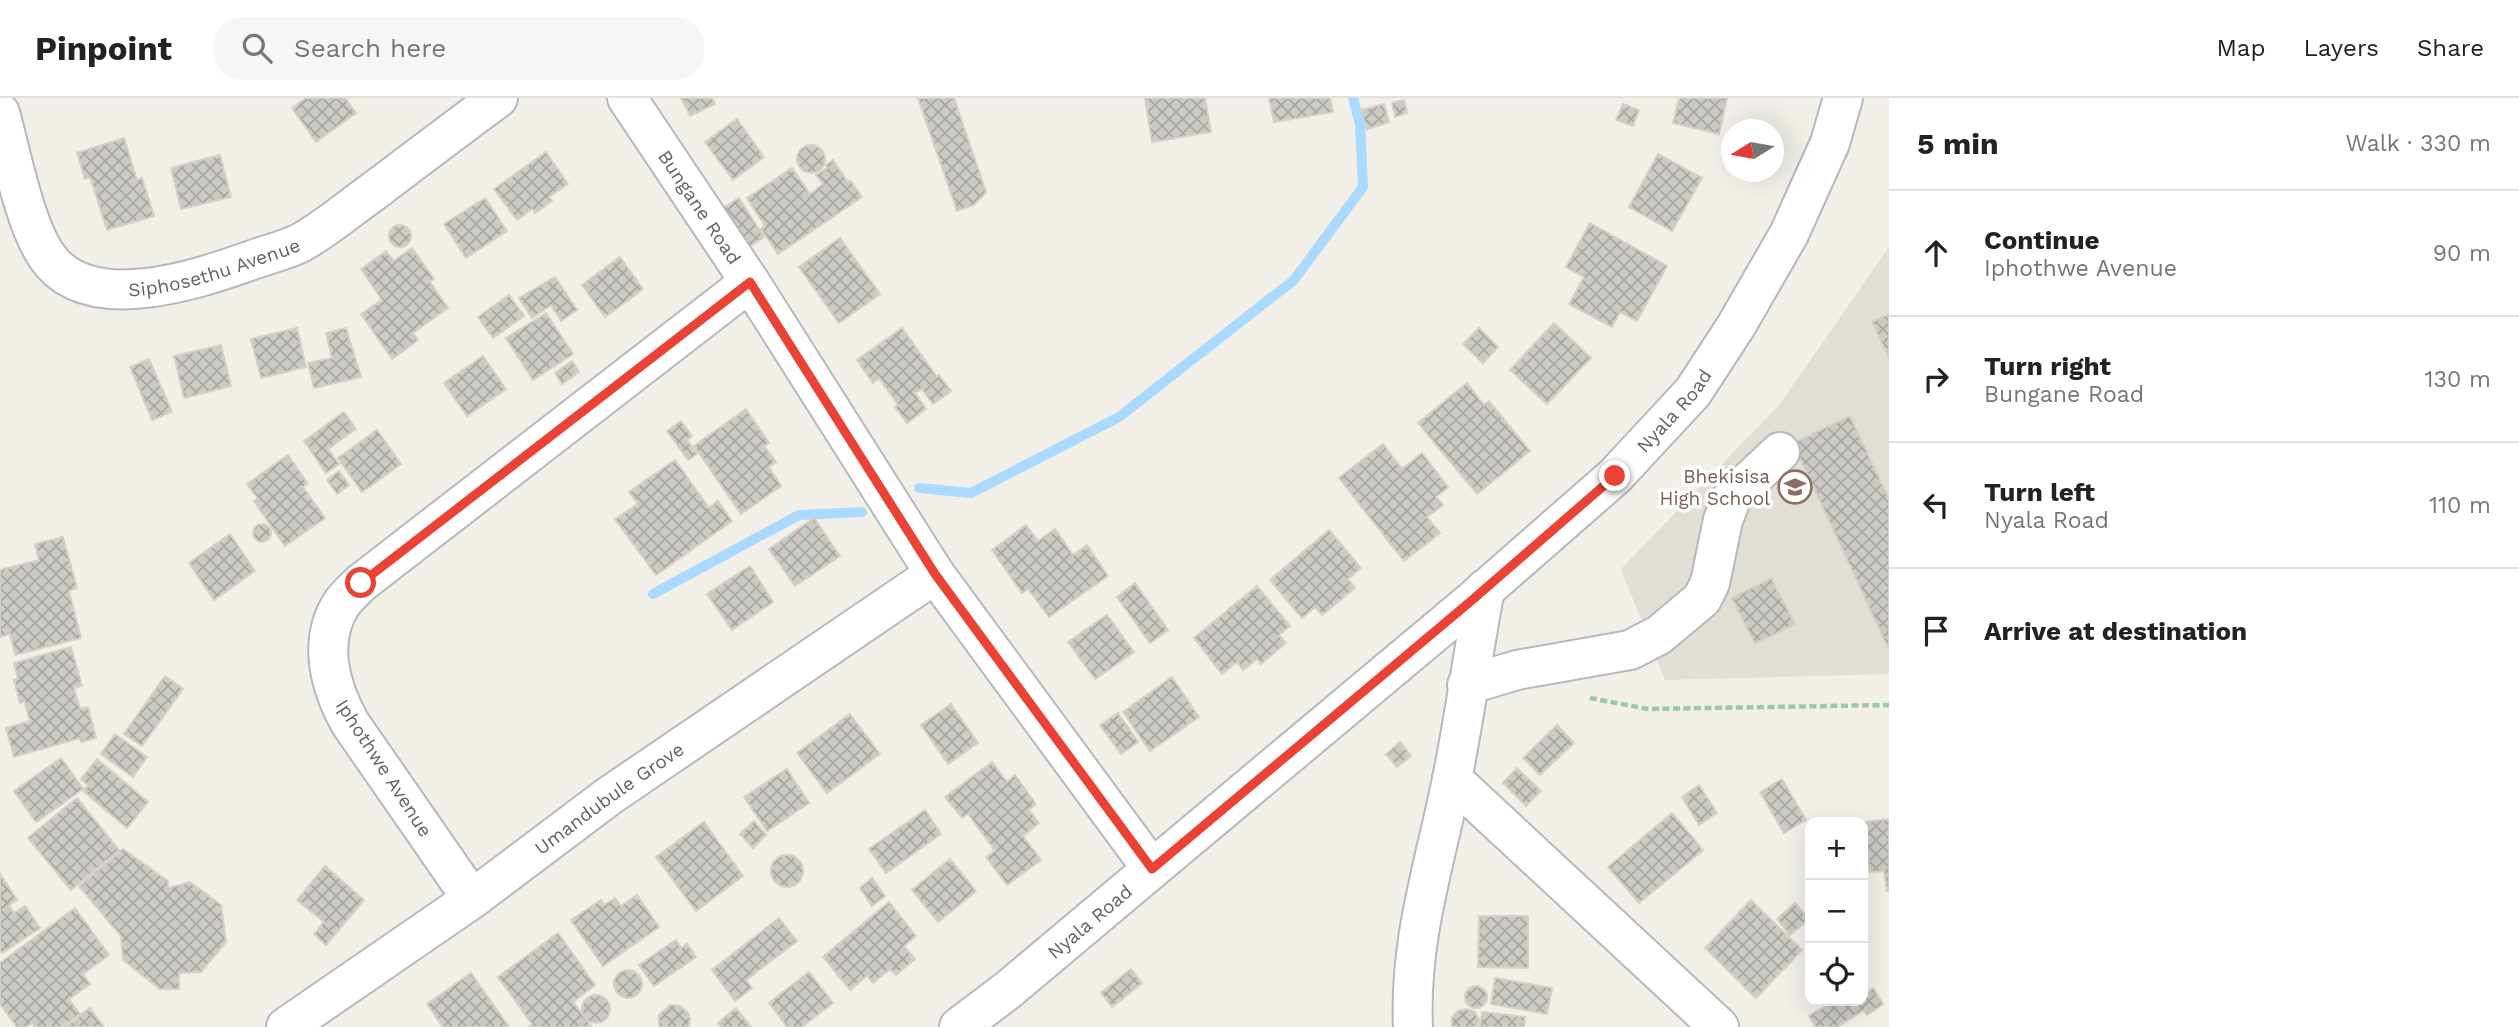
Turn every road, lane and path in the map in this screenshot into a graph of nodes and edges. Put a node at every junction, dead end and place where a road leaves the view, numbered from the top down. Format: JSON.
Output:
{"nodes":[{"id":1,"x":498,"y":98,"type":"edge"},
{"id":2,"x":627,"y":98,"type":"edge"},
{"id":3,"x":1843,"y":98,"type":"edge"},
{"id":4,"x":0,"y":113,"type":"edge"},
{"id":5,"x":750,"y":282,"type":"junction"},
{"id":6,"x":1780,"y":452,"type":"dead end"},
{"id":7,"x":935,"y":574,"type":"junction"},
{"id":8,"x":1485,"y":589,"type":"junction"},
{"id":9,"x":1467,"y":685,"type":"junction"},
{"id":10,"x":1583,"y":696,"type":"dead end"},
{"id":11,"x":1889,"y":705,"type":"edge"},
{"id":12,"x":1452,"y":779,"type":"junction"},
{"id":13,"x":1152,"y":869,"type":"junction"},
{"id":14,"x":472,"y":899,"type":"junction"},
{"id":15,"x":286,"y":1027,"type":"edge"},
{"id":16,"x":959,"y":1027,"type":"edge"},
{"id":17,"x":1413,"y":1027,"type":"edge"},
{"id":18,"x":1719,"y":1027,"type":"edge"}],
"edges":[{"from":1,"to":4,"type":"street","name":"Siphosethu Avenue"},
{"from":2,"to":5,"type":"street","name":"Bungane Road"},
{"from":3,"to":8,"type":"street","name":"Nyala Road"},
{"from":5,"to":7,"type":"street","name":"Bungane Road"},
{"from":5,"to":14,"type":"street","name":"Iphothwe Avenue"},
{"from":6,"to":9,"type":"street"},
{"from":7,"to":13,"type":"street","name":"Bungane Road"},
{"from":7,"to":14,"type":"street","name":"Umandubule Grove"},
{"from":8,"to":9,"type":"street"},
{"from":8,"to":13,"type":"street","name":"Nyala Road"},
{"from":9,"to":12,"type":"street"},
{"from":10,"to":11,"type":"path"},
{"from":12,"to":17,"type":"street"},
{"from":12,"to":18,"type":"street"},
{"from":13,"to":16,"type":"street","name":"Nyala Road"},
{"from":14,"to":15,"type":"street","name":"Umandubule Grove"}]}
